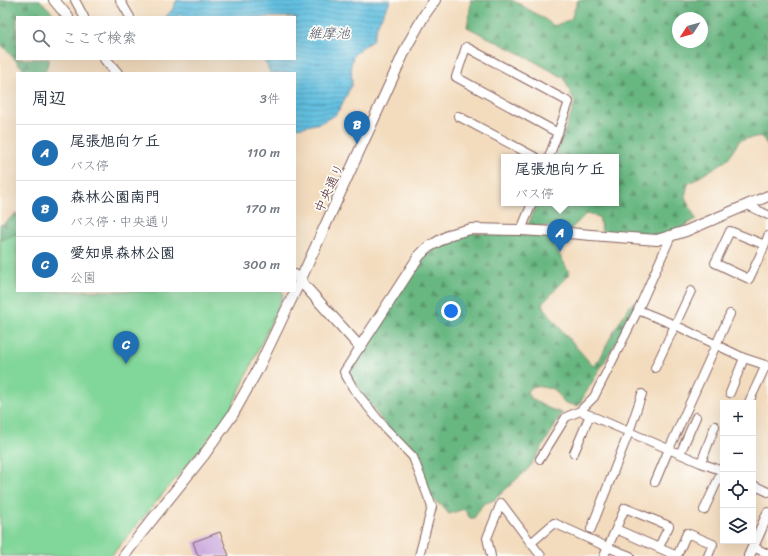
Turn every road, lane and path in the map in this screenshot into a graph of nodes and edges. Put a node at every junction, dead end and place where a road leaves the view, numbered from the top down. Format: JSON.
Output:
{"nodes":[{"id":1,"x":54,"y":0,"type":"edge"},
{"id":2,"x":75,"y":0,"type":"edge"},
{"id":3,"x":120,"y":0,"type":"edge"},
{"id":4,"x":436,"y":0,"type":"edge"},
{"id":5,"x":67,"y":16,"type":"edge"},
{"id":6,"x":83,"y":16,"type":"edge"},
{"id":7,"x":129,"y":16,"type":"edge"},
{"id":8,"x":106,"y":60,"type":"edge"},
{"id":9,"x":116,"y":72,"type":"edge"},
{"id":10,"x":458,"y":116,"type":"dead end"},
{"id":11,"x":558,"y":133,"type":"junction"},
{"id":12,"x":529,"y":154,"type":"edge"},
{"id":13,"x":550,"y":154,"type":"edge"},
{"id":14,"x":768,"y":196,"type":"edge"},
{"id":15,"x":750,"y":203,"type":"junction"},
{"id":16,"x":531,"y":206,"type":"edge"},
{"id":17,"x":768,"y":215,"type":"edge"},
{"id":18,"x":521,"y":230,"type":"junction"},
{"id":19,"x":671,"y":236,"type":"junction"},
{"id":20,"x":768,"y":236,"type":"edge"},
{"id":21,"x":767,"y":244,"type":"edge"},
{"id":22,"x":298,"y":278,"type":"edge"},
{"id":23,"x":691,"y":291,"type":"dead end"},
{"id":24,"x":292,"y":292,"type":"edge"},
{"id":25,"x":638,"y":310,"type":"junction"},
{"id":26,"x":730,"y":314,"type":"dead end"},
{"id":27,"x":675,"y":325,"type":"junction"},
{"id":28,"x":716,"y":344,"type":"junction"},
{"id":29,"x":360,"y":347,"type":"junction"},
{"id":30,"x":744,"y":358,"type":"junction"},
{"id":31,"x":767,"y":365,"type":"edge"},
{"id":32,"x":655,"y":368,"type":"dead end"},
{"id":33,"x":730,"y":393,"type":"dead end"},
{"id":34,"x":642,"y":394,"type":"dead end"},
{"id":35,"x":750,"y":400,"type":"edge"},
{"id":36,"x":580,"y":411,"type":"junction"},
{"id":37,"x":590,"y":415,"type":"junction"},
{"id":38,"x":696,"y":417,"type":"dead end"},
{"id":39,"x":715,"y":426,"type":"dead end"},
{"id":40,"x":629,"y":432,"type":"junction"},
{"id":41,"x":669,"y":449,"type":"junction"},
{"id":42,"x":574,"y":452,"type":"dead end"},
{"id":43,"x":680,"y":454,"type":"junction"},
{"id":44,"x":540,"y":459,"type":"dead end"},
{"id":45,"x":701,"y":463,"type":"junction"},
{"id":46,"x":720,"y":470,"type":"edge"},
{"id":47,"x":722,"y":472,"type":"edge"},
{"id":48,"x":655,"y":482,"type":"dead end"},
{"id":49,"x":756,"y":486,"type":"edge"},
{"id":50,"x":768,"y":492,"type":"edge"},
{"id":51,"x":704,"y":510,"type":"dead end"},
{"id":52,"x":768,"y":513,"type":"edge"},
{"id":53,"x":591,"y":529,"type":"dead end"},
{"id":54,"x":616,"y":529,"type":"junction"},
{"id":55,"x":756,"y":534,"type":"edge"},
{"id":56,"x":531,"y":542,"type":"junction"},
{"id":57,"x":607,"y":547,"type":"junction"},
{"id":58,"x":659,"y":547,"type":"junction"},
{"id":59,"x":751,"y":552,"type":"edge"},
{"id":60,"x":768,"y":554,"type":"edge"},
{"id":61,"x":124,"y":556,"type":"edge"},
{"id":62,"x":419,"y":556,"type":"edge"},
{"id":63,"x":491,"y":556,"type":"edge"},
{"id":64,"x":541,"y":556,"type":"edge"},
{"id":65,"x":604,"y":556,"type":"edge"},
{"id":66,"x":630,"y":556,"type":"edge"},
{"id":67,"x":677,"y":556,"type":"edge"},
{"id":68,"x":708,"y":556,"type":"edge"}],
"edges":[{"from":1,"to":5,"type":"street"},
{"from":2,"to":6,"type":"street"},
{"from":3,"to":7,"type":"street"},
{"from":4,"to":22,"type":"street","name":"中央通り"},
{"from":8,"to":9,"type":"street"},
{"from":10,"to":12,"type":"street"},
{"from":11,"to":11,"type":"street"},
{"from":11,"to":13,"type":"street"},
{"from":14,"to":15,"type":"street"},
{"from":15,"to":17,"type":"street"},
{"from":15,"to":19,"type":"street"},
{"from":16,"to":18,"type":"street"},
{"from":18,"to":19,"type":"street"},
{"from":18,"to":29,"type":"street"},
{"from":19,"to":25,"type":"street"},
{"from":20,"to":21,"type":"street"},
{"from":21,"to":21,"type":"street"},
{"from":22,"to":29,"type":"street"},
{"from":23,"to":27,"type":"street"},
{"from":24,"to":61,"type":"street","name":"中央通り"},
{"from":25,"to":27,"type":"street"},
{"from":25,"to":36,"type":"street"},
{"from":26,"to":28,"type":"street"},
{"from":27,"to":28,"type":"street"},
{"from":27,"to":32,"type":"street"},
{"from":28,"to":30,"type":"street"},
{"from":28,"to":41,"type":"street"},
{"from":29,"to":62,"type":"street"},
{"from":30,"to":31,"type":"street"},
{"from":30,"to":33,"type":"street"},
{"from":31,"to":35,"type":"street"},
{"from":34,"to":40,"type":"street"},
{"from":36,"to":37,"type":"street"},
{"from":36,"to":44,"type":"street"},
{"from":37,"to":40,"type":"street"},
{"from":37,"to":42,"type":"street"},
{"from":38,"to":43,"type":"street"},
{"from":39,"to":45,"type":"street"},
{"from":40,"to":41,"type":"street"},
{"from":40,"to":53,"type":"street"},
{"from":41,"to":43,"type":"street"},
{"from":41,"to":48,"type":"street"},
{"from":43,"to":45,"type":"street"},
{"from":45,"to":46,"type":"street"},
{"from":47,"to":51,"type":"street"},
{"from":49,"to":50,"type":"street"},
{"from":52,"to":55,"type":"street"},
{"from":54,"to":57,"type":"street"},
{"from":54,"to":58,"type":"street"},
{"from":54,"to":58,"type":"street"},
{"from":56,"to":57,"type":"street"},
{"from":56,"to":63,"type":"street"},
{"from":56,"to":64,"type":"street"},
{"from":57,"to":65,"type":"street"},
{"from":57,"to":66,"type":"street"},
{"from":58,"to":67,"type":"street"},
{"from":59,"to":60,"type":"street"},
{"from":67,"to":68,"type":"street"}]}
